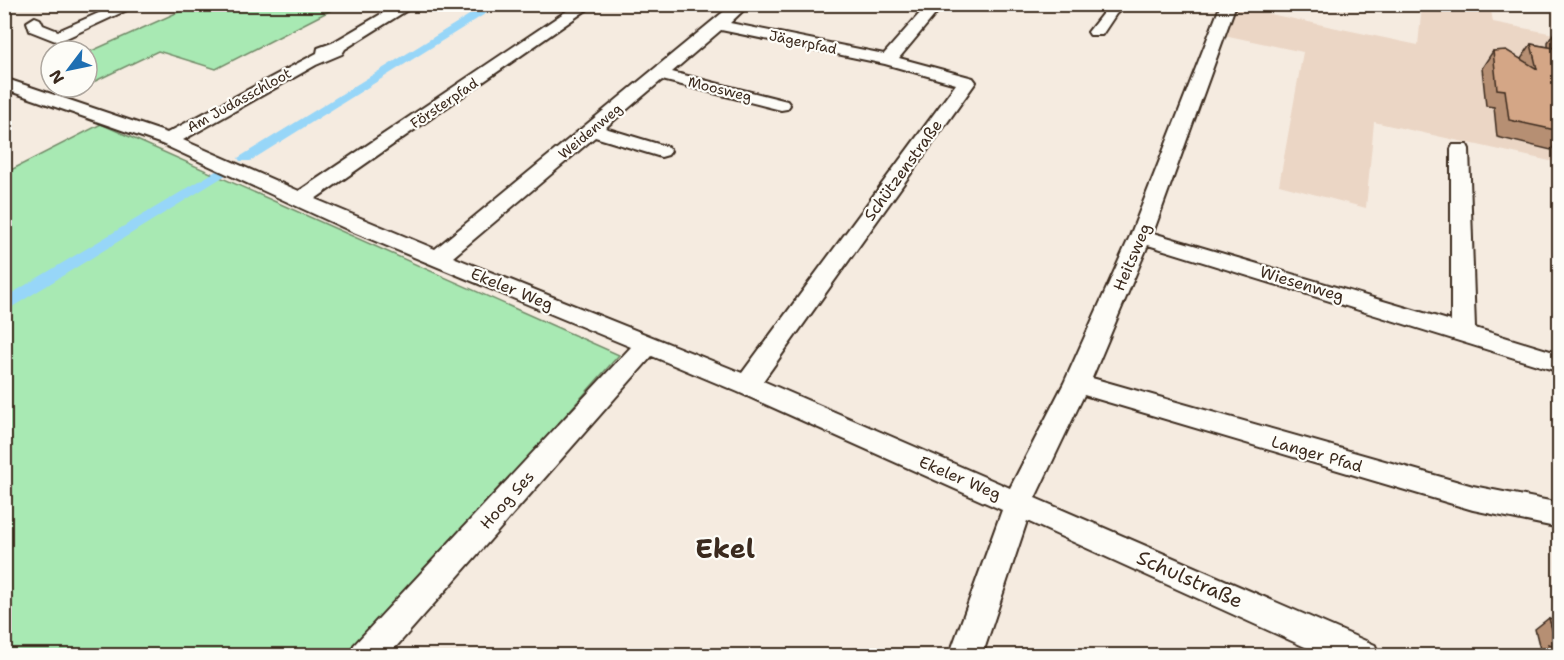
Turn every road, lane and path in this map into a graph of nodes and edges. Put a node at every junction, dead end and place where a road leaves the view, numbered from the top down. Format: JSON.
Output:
{"nodes":[{"id":1,"x":10,"y":4,"type":"edge"},
{"id":2,"x":132,"y":4,"type":"edge"},
{"id":3,"x":410,"y":4,"type":"edge"},
{"id":4,"x":588,"y":4,"type":"edge"},
{"id":5,"x":743,"y":4,"type":"edge"},
{"id":6,"x":937,"y":4,"type":"edge"},
{"id":7,"x":1120,"y":4,"type":"edge"},
{"id":8,"x":1229,"y":4,"type":"edge"},
{"id":9,"x":4,"y":7,"type":"edge"},
{"id":10,"x":35,"y":22,"type":"dead end"},
{"id":11,"x":718,"y":25,"type":"junction"},
{"id":12,"x":1096,"y":32,"type":"dead end"},
{"id":13,"x":888,"y":60,"type":"junction"},
{"id":14,"x":659,"y":74,"type":"junction"},
{"id":15,"x":4,"y":83,"type":"edge"},
{"id":16,"x":781,"y":105,"type":"dead end"},
{"id":17,"x":591,"y":130,"type":"junction"},
{"id":18,"x":169,"y":140,"type":"junction"},
{"id":19,"x":1460,"y":149,"type":"dead end"},
{"id":20,"x":661,"y":151,"type":"dead end"},
{"id":21,"x":300,"y":200,"type":"junction"},
{"id":22,"x":1141,"y":236,"type":"junction"},
{"id":23,"x":438,"y":258,"type":"junction"},
{"id":24,"x":1463,"y":332,"type":"junction"},
{"id":25,"x":648,"y":345,"type":"junction"},
{"id":26,"x":1560,"y":363,"type":"edge"},
{"id":27,"x":1077,"y":383,"type":"junction"},
{"id":28,"x":747,"y":385,"type":"junction"},
{"id":29,"x":1018,"y":503,"type":"junction"},
{"id":30,"x":1560,"y":516,"type":"edge"},
{"id":31,"x":366,"y":656,"type":"edge"},
{"id":32,"x":965,"y":656,"type":"edge"},
{"id":33,"x":1363,"y":656,"type":"edge"}],
"edges":[{"from":1,"to":9,"type":"street"},
{"from":2,"to":10,"type":"street"},
{"from":3,"to":18,"type":"street","name":"Am Judasschloot"},
{"from":4,"to":21,"type":"street","name":"Försterpfad"},
{"from":5,"to":11,"type":"street","name":"Weidenweg"},
{"from":6,"to":13,"type":"street"},
{"from":7,"to":12,"type":"street"},
{"from":8,"to":22,"type":"street","name":"Heitsweg"},
{"from":11,"to":13,"type":"street","name":"Jägerpfad"},
{"from":11,"to":14,"type":"street","name":"Weidenweg"},
{"from":13,"to":28,"type":"street","name":"Schützenstraße"},
{"from":14,"to":16,"type":"street","name":"Moosweg"},
{"from":14,"to":17,"type":"street","name":"Weidenweg"},
{"from":15,"to":18,"type":"street","name":"Ekeler Weg"},
{"from":17,"to":20,"type":"street"},
{"from":17,"to":23,"type":"street","name":"Weidenweg"},
{"from":18,"to":21,"type":"street","name":"Ekeler Weg"},
{"from":19,"to":24,"type":"street"},
{"from":21,"to":23,"type":"street","name":"Ekeler Weg"},
{"from":22,"to":24,"type":"street","name":"Wiesenweg"},
{"from":22,"to":27,"type":"street","name":"Heitsweg"},
{"from":23,"to":25,"type":"street","name":"Ekeler Weg"},
{"from":24,"to":26,"type":"street","name":"Wiesenweg"},
{"from":25,"to":28,"type":"street","name":"Ekeler Weg"},
{"from":25,"to":31,"type":"street","name":"Hoog Ses"},
{"from":27,"to":29,"type":"street","name":"Heitsweg"},
{"from":27,"to":30,"type":"street","name":"Langer Pfad"},
{"from":28,"to":29,"type":"street","name":"Ekeler Weg"},
{"from":29,"to":32,"type":"street","name":"Heitsweg"},
{"from":29,"to":33,"type":"street","name":"Schulstraße"}]}
